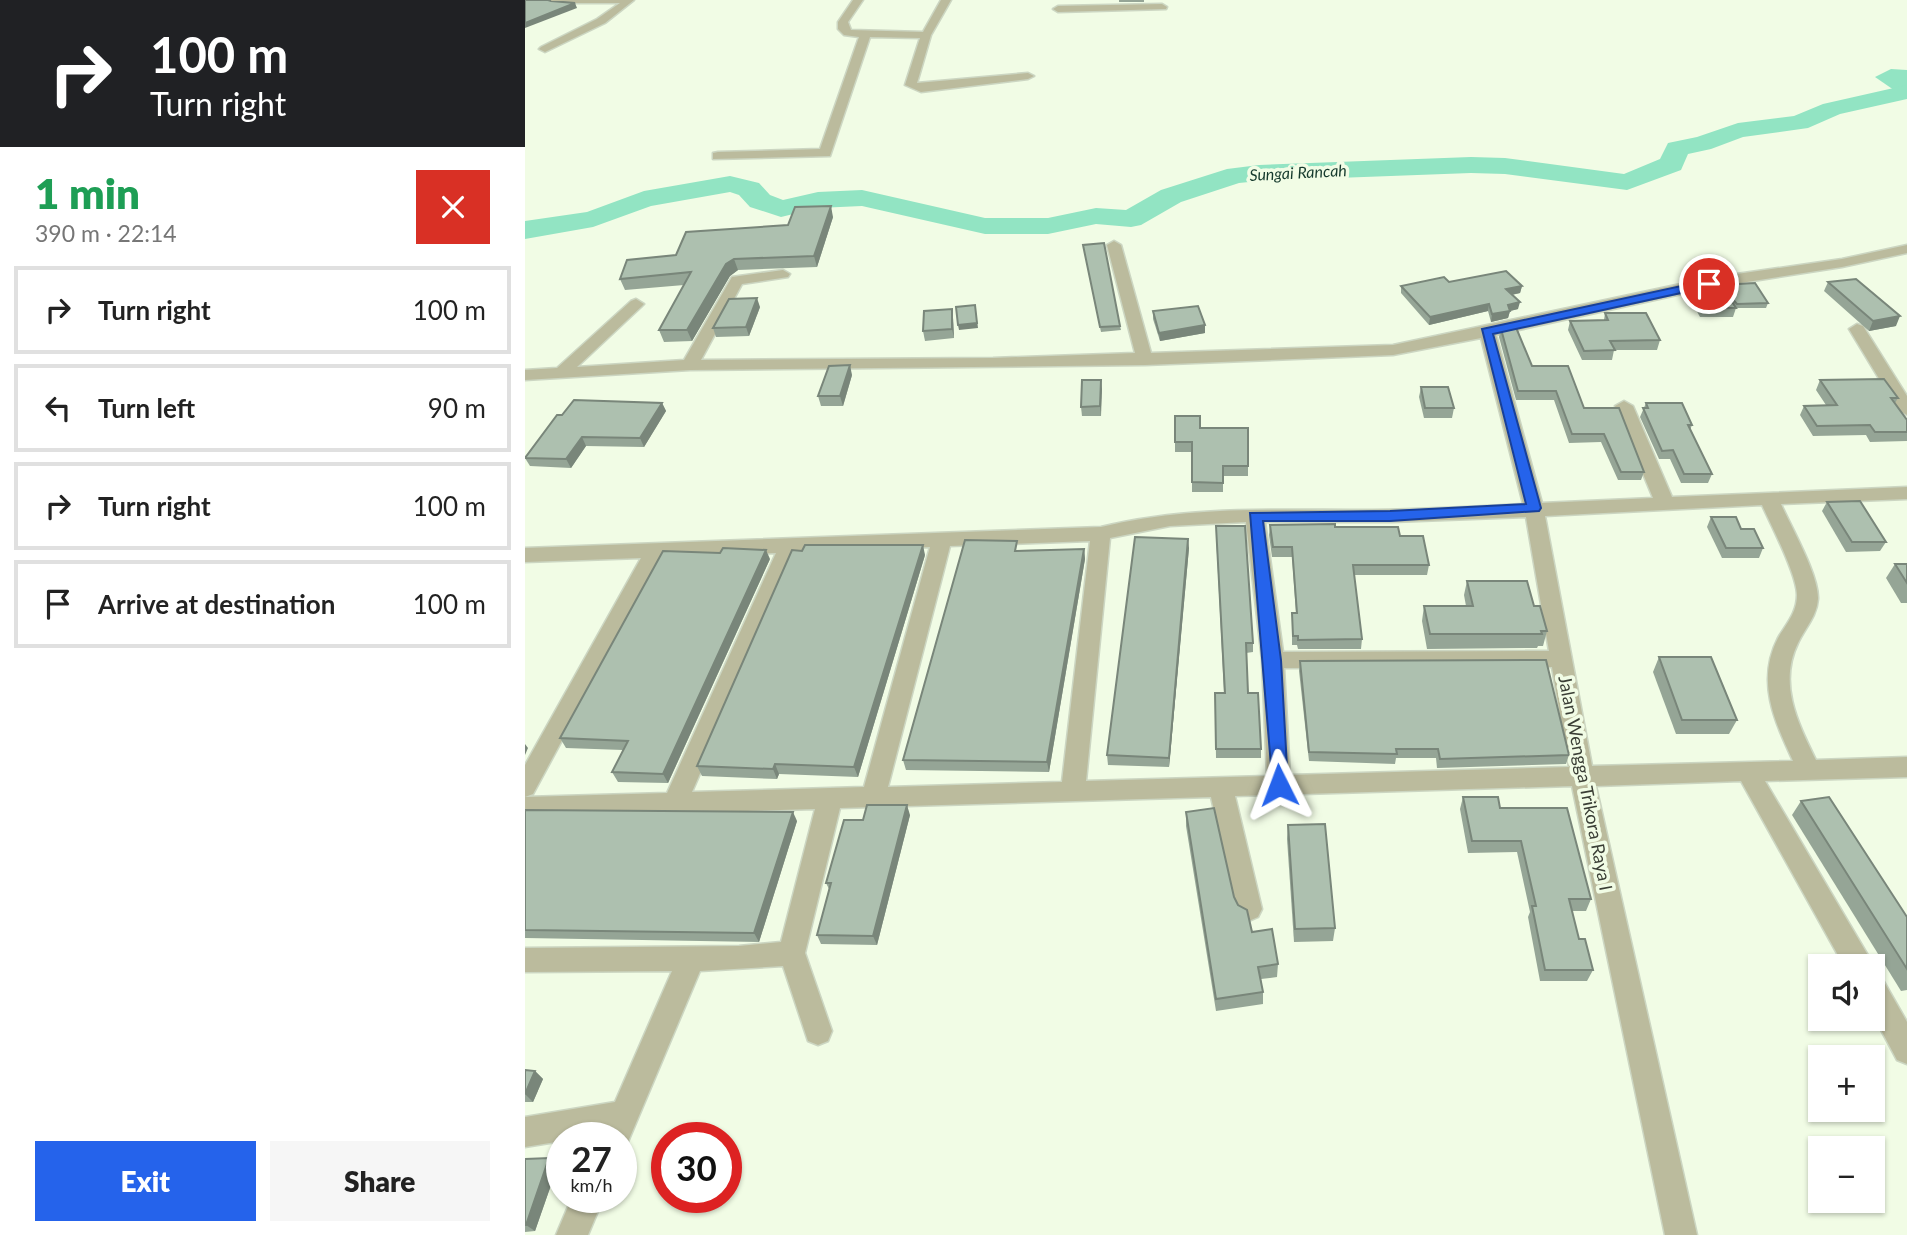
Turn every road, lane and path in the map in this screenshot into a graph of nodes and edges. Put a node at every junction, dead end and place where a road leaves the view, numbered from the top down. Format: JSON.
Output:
{"nodes":[{"id":1,"x":553,"y":0,"type":"edge"},
{"id":2,"x":858,"y":0,"type":"edge"},
{"id":3,"x":946,"y":0,"type":"edge"},
{"id":4,"x":629,"y":1,"type":"edge"},
{"id":5,"x":1087,"y":4,"type":"edge"},
{"id":6,"x":1162,"y":7,"type":"dead end"},
{"id":7,"x":1058,"y":9,"type":"dead end"},
{"id":8,"x":926,"y":35,"type":"junction"},
{"id":9,"x":865,"y":36,"type":"junction"},
{"id":10,"x":545,"y":49,"type":"dead end"},
{"id":11,"x":1028,"y":76,"type":"dead end"},
{"id":12,"x":718,"y":156,"type":"dead end"},
{"id":13,"x":1114,"y":245,"type":"dead end"},
{"id":14,"x":1907,"y":249,"type":"edge"},
{"id":15,"x":783,"y":274,"type":"edge"},
{"id":16,"x":636,"y":304,"type":"dead end"},
{"id":17,"x":1857,"y":329,"type":"dead end"},
{"id":18,"x":1487,"y":332,"type":"junction"},
{"id":19,"x":1145,"y":360,"type":"junction"},
{"id":20,"x":690,"y":365,"type":"junction"},
{"id":21,"x":561,"y":373,"type":"junction"},
{"id":22,"x":525,"y":375,"type":"edge"},
{"id":23,"x":1623,"y":406,"type":"dead end"},
{"id":24,"x":1907,"y":410,"type":"edge"},
{"id":25,"x":1907,"y":493,"type":"edge"},
{"id":26,"x":1769,"y":498,"type":"junction"},
{"id":27,"x":1665,"y":503,"type":"junction"},
{"id":28,"x":1534,"y":508,"type":"junction"},
{"id":29,"x":1255,"y":517,"type":"junction"},
{"id":30,"x":1101,"y":534,"type":"junction"},
{"id":31,"x":942,"y":540,"type":"junction"},
{"id":32,"x":789,"y":545,"type":"junction"},
{"id":33,"x":655,"y":550,"type":"junction"},
{"id":34,"x":525,"y":555,"type":"edge"},
{"id":35,"x":1561,"y":659,"type":"junction"},
{"id":36,"x":1273,"y":660,"type":"junction"},
{"id":37,"x":1907,"y":766,"type":"edge"},
{"id":38,"x":1809,"y":770,"type":"junction"},
{"id":39,"x":1747,"y":771,"type":"junction"},
{"id":40,"x":1583,"y":776,"type":"junction"},
{"id":41,"x":1279,"y":785,"type":"junction"},
{"id":42,"x":525,"y":787,"type":"edge"},
{"id":43,"x":1221,"y":787,"type":"junction"},
{"id":44,"x":1073,"y":791,"type":"junction"},
{"id":45,"x":873,"y":797,"type":"junction"},
{"id":46,"x":829,"y":798,"type":"junction"},
{"id":47,"x":675,"y":803,"type":"junction"},
{"id":48,"x":525,"y":807,"type":"edge"},
{"id":49,"x":1249,"y":909,"type":"edge"},
{"id":50,"x":792,"y":953,"type":"junction"},
{"id":51,"x":1852,"y":954,"type":"edge"},
{"id":52,"x":691,"y":959,"type":"junction"},
{"id":53,"x":525,"y":960,"type":"edge"},
{"id":54,"x":1885,"y":1011,"type":"edge"},
{"id":55,"x":818,"y":1031,"type":"dead end"},
{"id":56,"x":1907,"y":1050,"type":"edge"},
{"id":57,"x":621,"y":1122,"type":"edge"},
{"id":58,"x":546,"y":1131,"type":"edge"},
{"id":59,"x":525,"y":1132,"type":"edge"},
{"id":60,"x":581,"y":1213,"type":"edge"},
{"id":61,"x":572,"y":1235,"type":"edge"},
{"id":62,"x":1681,"y":1235,"type":"edge"}],
"edges":[{"from":1,"to":4,"type":"street"},
{"from":2,"to":9,"type":"street"},
{"from":3,"to":8,"type":"street"},
{"from":4,"to":10,"type":"street"},
{"from":5,"to":6,"type":"street"},
{"from":5,"to":7,"type":"street"},
{"from":8,"to":9,"type":"street"},
{"from":8,"to":11,"type":"street"},
{"from":9,"to":12,"type":"street"},
{"from":13,"to":19,"type":"street"},
{"from":14,"to":18,"type":"street"},
{"from":15,"to":20,"type":"street"},
{"from":16,"to":21,"type":"street"},
{"from":17,"to":24,"type":"street"},
{"from":18,"to":19,"type":"street"},
{"from":18,"to":28,"type":"street","name":"Jalan Wengga Trikora Raya I"},
{"from":19,"to":20,"type":"street"},
{"from":20,"to":21,"type":"street"},
{"from":21,"to":22,"type":"street"},
{"from":23,"to":27,"type":"street"},
{"from":25,"to":26,"type":"street"},
{"from":26,"to":27,"type":"street"},
{"from":26,"to":38,"type":"street"},
{"from":27,"to":28,"type":"street"},
{"from":28,"to":29,"type":"street"},
{"from":28,"to":35,"type":"street","name":"Jalan Wengga Trikora Raya I"},
{"from":29,"to":30,"type":"street"},
{"from":29,"to":36,"type":"street"},
{"from":30,"to":31,"type":"street"},
{"from":30,"to":44,"type":"street"},
{"from":31,"to":32,"type":"street"},
{"from":31,"to":45,"type":"street"},
{"from":32,"to":33,"type":"street"},
{"from":32,"to":47,"type":"street"},
{"from":33,"to":34,"type":"street"},
{"from":33,"to":42,"type":"street"},
{"from":35,"to":36,"type":"street"},
{"from":35,"to":40,"type":"street","name":"Jalan Wengga Trikora Raya I"},
{"from":36,"to":41,"type":"street"},
{"from":37,"to":38,"type":"street"},
{"from":38,"to":39,"type":"street"},
{"from":39,"to":40,"type":"street"},
{"from":39,"to":51,"type":"street"},
{"from":40,"to":41,"type":"street"},
{"from":40,"to":62,"type":"street","name":"Jalan Wengga Trikora Raya I"},
{"from":41,"to":43,"type":"street"},
{"from":43,"to":44,"type":"street"},
{"from":43,"to":49,"type":"street"},
{"from":44,"to":45,"type":"street"},
{"from":45,"to":46,"type":"street"},
{"from":46,"to":47,"type":"street"},
{"from":46,"to":50,"type":"street"},
{"from":47,"to":48,"type":"street"},
{"from":50,"to":52,"type":"street"},
{"from":50,"to":55,"type":"street"},
{"from":52,"to":53,"type":"street"},
{"from":52,"to":57,"type":"street"},
{"from":54,"to":56,"type":"street"},
{"from":58,"to":59,"type":"street"},
{"from":60,"to":61,"type":"street"}]}
